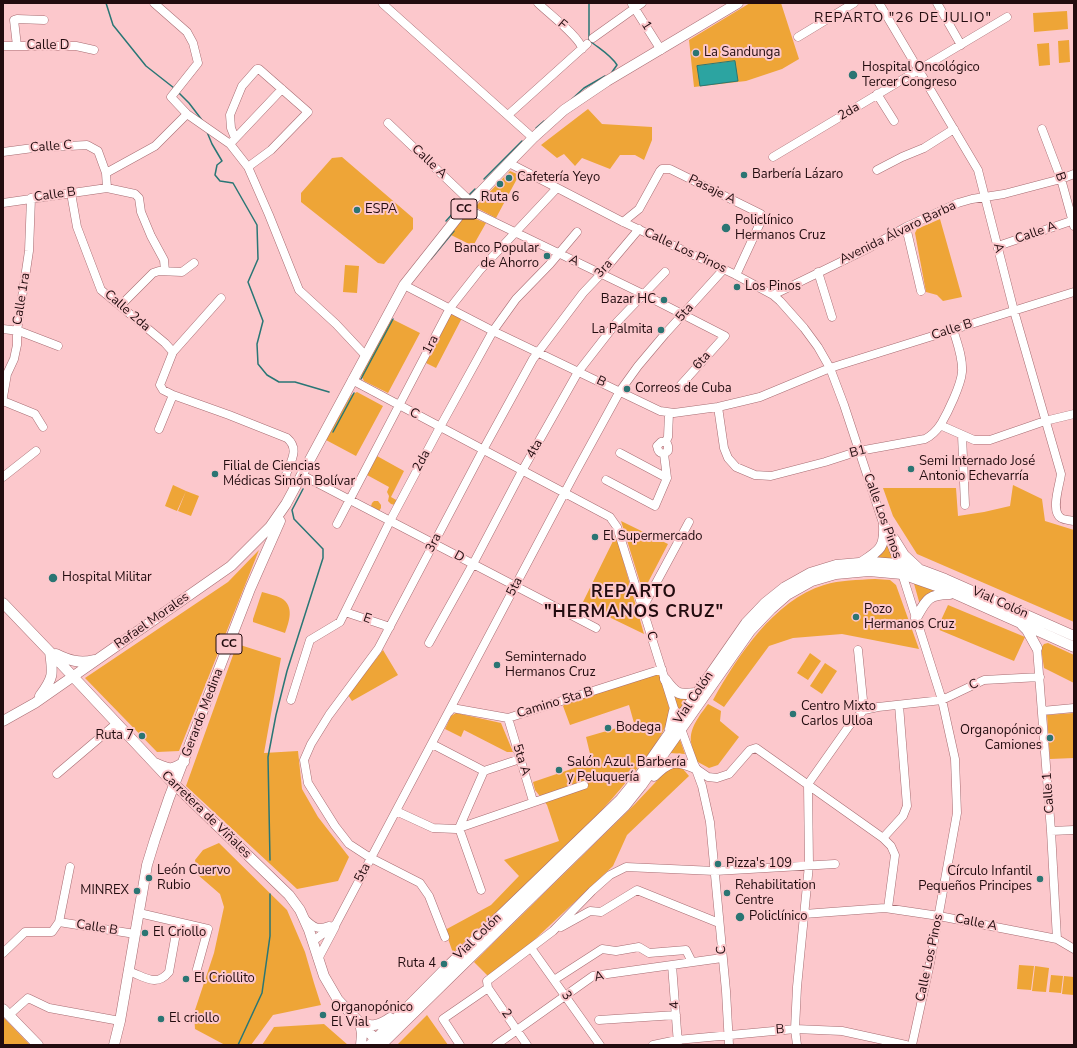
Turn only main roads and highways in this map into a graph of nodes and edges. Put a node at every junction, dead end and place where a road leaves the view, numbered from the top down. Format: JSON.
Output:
{"nodes":[{"id":1,"x":738,"y":3,"type":"edge"},
{"id":2,"x":286,"y":504,"type":"junction"},
{"id":3,"x":861,"y":562,"type":"junction"},
{"id":4,"x":901,"y":569,"type":"junction"},
{"id":5,"x":921,"y":570,"type":"junction"},
{"id":6,"x":953,"y":594,"type":"junction"},
{"id":7,"x":3,"y":603,"type":"edge"},
{"id":8,"x":916,"y":618,"type":"road end"},
{"id":9,"x":1020,"y":622,"type":"junction"},
{"id":10,"x":1074,"y":636,"type":"edge"},
{"id":11,"x":1060,"y":640,"type":"junction"},
{"id":12,"x":1074,"y":647,"type":"edge"},
{"id":13,"x":50,"y":652,"type":"junction"},
{"id":14,"x":100,"y":658,"type":"junction"},
{"id":15,"x":663,"y":674,"type":"road end"},
{"id":16,"x":73,"y":676,"type":"junction"},
{"id":17,"x":703,"y":689,"type":"junction"},
{"id":18,"x":35,"y":703,"type":"junction"},
{"id":19,"x":674,"y":711,"type":"road end"},
{"id":20,"x":3,"y":721,"type":"edge"},
{"id":21,"x":681,"y":730,"type":"junction"},
{"id":22,"x":668,"y":736,"type":"junction"},
{"id":23,"x":661,"y":759,"type":"junction"},
{"id":24,"x":650,"y":761,"type":"junction"},
{"id":25,"x":184,"y":762,"type":"junction"},
{"id":26,"x":153,"y":763,"type":"junction"},
{"id":27,"x":175,"y":785,"type":"junction"},
{"id":28,"x":625,"y":806,"type":"junction"},
{"id":29,"x":427,"y":987,"type":"junction"},
{"id":30,"x":6,"y":1012,"type":"edge"},
{"id":31,"x":360,"y":1022,"type":"junction"},
{"id":32,"x":375,"y":1043,"type":"edge"},
{"id":33,"x":38,"y":1045,"type":"edge"},
{"id":34,"x":114,"y":1045,"type":"edge"},
{"id":35,"x":361,"y":1045,"type":"edge"}],
"edges":[{"from":1,"to":2,"type":"main road","number":"CC"},
{"from":2,"to":14,"type":"main road","name":"Rafael Morales","number":"CC"},
{"from":2,"to":25,"type":"main road","name":"Gerardo Medina","number":"CC"},
{"from":3,"to":4,"type":"main road","name":"Vial Colón"},
{"from":3,"to":5,"type":"main road"},
{"from":3,"to":17,"type":"main road","name":"Vial Colón"},
{"from":4,"to":5,"type":"main road","name":"Vial Colón"},
{"from":4,"to":6,"type":"main road","name":"Vial Colón"},
{"from":4,"to":17,"type":"main road","name":"Vial Colón"},
{"from":5,"to":10,"type":"main road","name":"Vial Colón"},
{"from":6,"to":8,"type":"main road"},
{"from":6,"to":9,"type":"main road","name":"Vial Colón"},
{"from":7,"to":13,"type":"main road","name":"Carretera de Viñales"},
{"from":9,"to":11,"type":"main road","name":"Vial Colón"},
{"from":9,"to":11,"type":"main road"},
{"from":11,"to":12,"type":"main road","name":"Vial Colón"},
{"from":13,"to":14,"type":"main road"},
{"from":13,"to":16,"type":"main road","name":"Carretera de Viñales"},
{"from":13,"to":18,"type":"main road"},
{"from":14,"to":16,"type":"main road","name":"Rafael Morales","number":"CC"},
{"from":15,"to":17,"type":"main road"},
{"from":16,"to":18,"type":"main road","name":"Rafael Morales","number":"CC"},
{"from":16,"to":26,"type":"main road","name":"Carretera de Viñales"},
{"from":17,"to":21,"type":"main road","name":"Vial Colón"},
{"from":17,"to":21,"type":"main road","name":"Vial Colón"},
{"from":18,"to":20,"type":"main road","name":"Rafael Morales","number":"CC"},
{"from":19,"to":22,"type":"main road"},
{"from":21,"to":22,"type":"main road","name":"Vial Colón"},
{"from":21,"to":23,"type":"main road","name":"Vial Colón"},
{"from":22,"to":24,"type":"main road","name":"Vial Colón"},
{"from":23,"to":24,"type":"main road"},
{"from":23,"to":28,"type":"main road","name":"Vial Colón"},
{"from":23,"to":28,"type":"main road"},
{"from":24,"to":29,"type":"main road","name":"Vial Colón"},
{"from":25,"to":26,"type":"main road"},
{"from":25,"to":27,"type":"main road","name":"Gerardo Medina","number":"CC"},
{"from":26,"to":27,"type":"main road","name":"Carretera de Viñales"},
{"from":27,"to":31,"type":"main road","name":"Carretera de Viñales"},
{"from":27,"to":34,"type":"main road","name":"Gerardo Medina","number":"CC"},
{"from":28,"to":32,"type":"main road","name":"Vial Colón"},
{"from":29,"to":31,"type":"main road"},
{"from":29,"to":32,"type":"main road","name":"Vial Colón"},
{"from":30,"to":33,"type":"main road"},
{"from":31,"to":32,"type":"main road","name":"Carretera de Viñales"},
{"from":31,"to":35,"type":"main road"}]}
